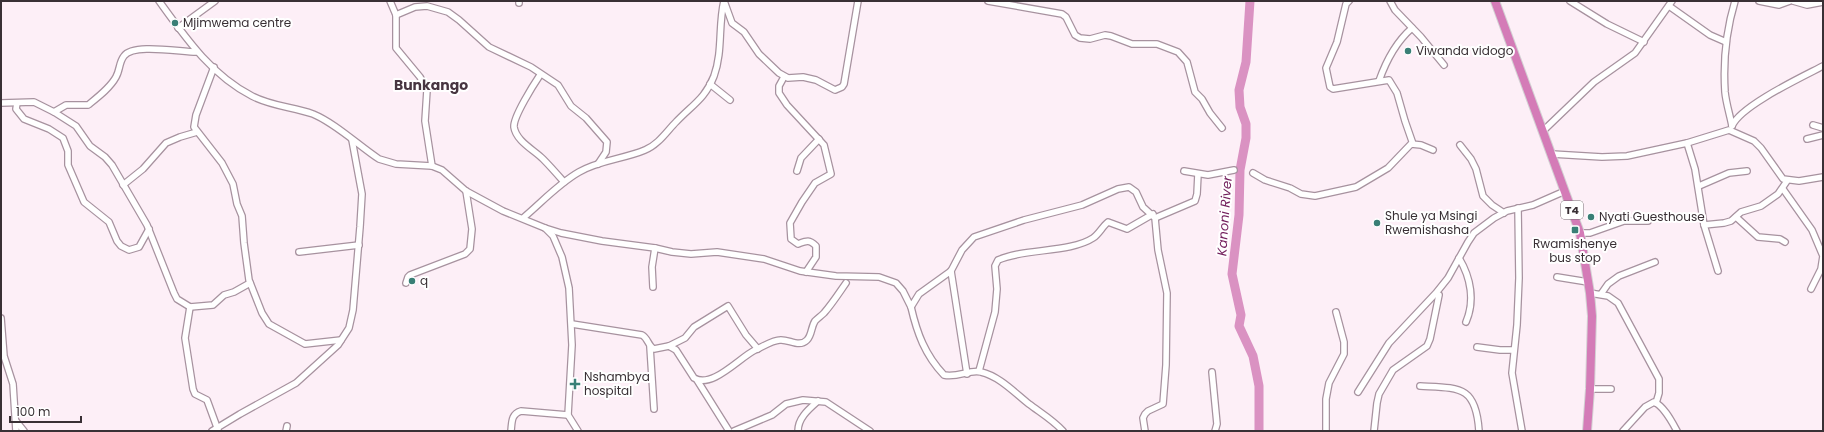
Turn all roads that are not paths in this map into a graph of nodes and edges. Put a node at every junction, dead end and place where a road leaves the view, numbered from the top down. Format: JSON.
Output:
{"nodes":[{"id":1,"x":159,"y":1,"type":"edge"},
{"id":2,"x":215,"y":1,"type":"edge"},
{"id":3,"x":390,"y":1,"type":"edge"},
{"id":4,"x":858,"y":1,"type":"edge"},
{"id":5,"x":988,"y":1,"type":"edge"},
{"id":6,"x":1349,"y":1,"type":"edge"},
{"id":7,"x":1390,"y":1,"type":"edge"},
{"id":8,"x":1495,"y":1,"type":"edge"},
{"id":9,"x":1570,"y":1,"type":"edge"},
{"id":10,"x":1735,"y":1,"type":"edge"},
{"id":11,"x":1759,"y":1,"type":"edge"},
{"id":12,"x":1792,"y":1,"type":"edge"},
{"id":13,"x":1823,"y":2,"type":"edge"},
{"id":14,"x":1670,"y":3,"type":"edge"},
{"id":15,"x":396,"y":15,"type":"junction"},
{"id":16,"x":178,"y":28,"type":"junction"},
{"id":17,"x":1412,"y":28,"type":"junction"},
{"id":18,"x":1644,"y":42,"type":"junction"},
{"id":19,"x":1726,"y":42,"type":"junction"},
{"id":20,"x":196,"y":52,"type":"junction"},
{"id":21,"x":1444,"y":65,"type":"dead end"},
{"id":22,"x":1823,"y":66,"type":"edge"},
{"id":23,"x":214,"y":68,"type":"junction"},
{"id":24,"x":540,"y":75,"type":"junction"},
{"id":25,"x":784,"y":77,"type":"junction"},
{"id":26,"x":1379,"y":81,"type":"junction"},
{"id":27,"x":710,"y":84,"type":"junction"},
{"id":28,"x":730,"y":100,"type":"dead end"},
{"id":29,"x":1,"y":103,"type":"edge"},
{"id":30,"x":17,"y":103,"type":"junction"},
{"id":31,"x":54,"y":112,"type":"junction"},
{"id":32,"x":1813,"y":125,"type":"dead end"},
{"id":33,"x":1222,"y":128,"type":"dead end"},
{"id":34,"x":1732,"y":128,"type":"junction"},
{"id":35,"x":1823,"y":128,"type":"edge"},
{"id":36,"x":1544,"y":130,"type":"junction"},
{"id":37,"x":197,"y":132,"type":"junction"},
{"id":38,"x":1823,"y":136,"type":"edge"},
{"id":39,"x":819,"y":139,"type":"junction"},
{"id":40,"x":1807,"y":139,"type":"dead end"},
{"id":41,"x":352,"y":140,"type":"junction"},
{"id":42,"x":1413,"y":144,"type":"junction"},
{"id":43,"x":1687,"y":144,"type":"junction"},
{"id":44,"x":1460,"y":145,"type":"dead end"},
{"id":45,"x":1433,"y":150,"type":"dead end"},
{"id":46,"x":1552,"y":154,"type":"junction"},
{"id":47,"x":598,"y":164,"type":"junction"},
{"id":48,"x":432,"y":166,"type":"junction"},
{"id":49,"x":1234,"y":170,"type":"dead end"},
{"id":50,"x":797,"y":171,"type":"dead end"},
{"id":51,"x":1184,"y":171,"type":"dead end"},
{"id":52,"x":1746,"y":171,"type":"dead end"},
{"id":53,"x":1253,"y":173,"type":"dead end"},
{"id":54,"x":1198,"y":174,"type":"junction"},
{"id":55,"x":1823,"y":178,"type":"edge"},
{"id":56,"x":1787,"y":181,"type":"junction"},
{"id":57,"x":564,"y":182,"type":"junction"},
{"id":58,"x":123,"y":184,"type":"junction"},
{"id":59,"x":1699,"y":186,"type":"junction"},
{"id":60,"x":1783,"y":189,"type":"junction"},
{"id":61,"x":466,"y":191,"type":"junction"},
{"id":62,"x":1565,"y":191,"type":"junction"},
{"id":63,"x":1518,"y":208,"type":"junction"},
{"id":64,"x":1504,"y":213,"type":"junction"},
{"id":65,"x":1154,"y":216,"type":"junction"},
{"id":66,"x":1736,"y":217,"type":"junction"},
{"id":67,"x":523,"y":218,"type":"junction"},
{"id":68,"x":1648,"y":221,"type":"dead end"},
{"id":69,"x":1704,"y":225,"type":"junction"},
{"id":70,"x":545,"y":228,"type":"junction"},
{"id":71,"x":149,"y":229,"type":"junction"},
{"id":72,"x":1580,"y":233,"type":"junction"},
{"id":73,"x":1785,"y":242,"type":"dead end"},
{"id":74,"x":359,"y":245,"type":"junction"},
{"id":75,"x":655,"y":248,"type":"junction"},
{"id":76,"x":299,"y":252,"type":"dead end"},
{"id":77,"x":1459,"y":258,"type":"junction"},
{"id":78,"x":1655,"y":262,"type":"dead end"},
{"id":79,"x":951,"y":271,"type":"junction"},
{"id":80,"x":1718,"y":271,"type":"dead end"},
{"id":81,"x":806,"y":272,"type":"junction"},
{"id":82,"x":1557,"y":277,"type":"dead end"},
{"id":83,"x":1588,"y":282,"type":"junction"},
{"id":84,"x":250,"y":283,"type":"junction"},
{"id":85,"x":406,"y":283,"type":"dead end"},
{"id":86,"x":846,"y":283,"type":"dead end"},
{"id":87,"x":653,"y":287,"type":"dead end"},
{"id":88,"x":1811,"y":289,"type":"dead end"},
{"id":89,"x":1590,"y":293,"type":"junction"},
{"id":90,"x":1601,"y":294,"type":"junction"},
{"id":91,"x":1439,"y":295,"type":"dead end"},
{"id":92,"x":190,"y":307,"type":"junction"},
{"id":93,"x":911,"y":307,"type":"junction"},
{"id":94,"x":1336,"y":312,"type":"dead end"},
{"id":95,"x":1,"y":318,"type":"edge"},
{"id":96,"x":1466,"y":322,"type":"dead end"},
{"id":97,"x":572,"y":324,"type":"junction"},
{"id":98,"x":341,"y":340,"type":"junction"},
{"id":99,"x":669,"y":346,"type":"junction"},
{"id":100,"x":650,"y":347,"type":"junction"},
{"id":101,"x":1477,"y":347,"type":"dead end"},
{"id":102,"x":758,"y":349,"type":"junction"},
{"id":103,"x":1514,"y":350,"type":"junction"},
{"id":104,"x":979,"y":371,"type":"junction"},
{"id":105,"x":1212,"y":372,"type":"dead end"},
{"id":106,"x":967,"y":374,"type":"junction"},
{"id":107,"x":697,"y":380,"type":"junction"},
{"id":108,"x":1420,"y":386,"type":"dead end"},
{"id":109,"x":1590,"y":389,"type":"junction"},
{"id":110,"x":1611,"y":389,"type":"dead end"},
{"id":111,"x":1358,"y":392,"type":"dead end"},
{"id":112,"x":818,"y":401,"type":"junction"},
{"id":113,"x":1656,"y":403,"type":"junction"},
{"id":114,"x":654,"y":409,"type":"dead end"},
{"id":115,"x":568,"y":415,"type":"junction"},
{"id":116,"x":16,"y":421,"type":"junction"},
{"id":117,"x":216,"y":430,"type":"edge"},
{"id":118,"x":1216,"y":430,"type":"edge"},
{"id":119,"x":16,"y":431,"type":"edge"},
{"id":120,"x":24,"y":431,"type":"edge"},
{"id":121,"x":511,"y":431,"type":"edge"},
{"id":122,"x":578,"y":431,"type":"edge"},
{"id":123,"x":729,"y":431,"type":"edge"},
{"id":124,"x":734,"y":431,"type":"edge"},
{"id":125,"x":798,"y":431,"type":"edge"},
{"id":126,"x":870,"y":431,"type":"edge"},
{"id":127,"x":1063,"y":431,"type":"edge"},
{"id":128,"x":1145,"y":431,"type":"edge"},
{"id":129,"x":1326,"y":431,"type":"edge"},
{"id":130,"x":1374,"y":431,"type":"edge"},
{"id":131,"x":1478,"y":431,"type":"edge"},
{"id":132,"x":1522,"y":431,"type":"edge"},
{"id":133,"x":1587,"y":431,"type":"edge"},
{"id":134,"x":1623,"y":431,"type":"edge"},
{"id":135,"x":1677,"y":431,"type":"edge"}],
"edges":[{"from":1,"to":16,"type":"street"},
{"from":2,"to":16,"type":"street"},
{"from":3,"to":15,"type":"street"},
{"from":4,"to":25,"type":"street"},
{"from":5,"to":33,"type":"street"},
{"from":6,"to":26,"type":"street"},
{"from":7,"to":17,"type":"street"},
{"from":8,"to":36,"type":"highway","number":"T4"},
{"from":9,"to":18,"type":"street"},
{"from":10,"to":19,"type":"street"},
{"from":11,"to":12,"type":"street"},
{"from":12,"to":13,"type":"street"},
{"from":14,"to":18,"type":"street"},
{"from":14,"to":19,"type":"street"},
{"from":15,"to":24,"type":"street"},
{"from":15,"to":48,"type":"street"},
{"from":16,"to":20,"type":"street"},
{"from":17,"to":21,"type":"street"},
{"from":17,"to":26,"type":"street"},
{"from":18,"to":36,"type":"street"},
{"from":19,"to":34,"type":"street"},
{"from":20,"to":23,"type":"street"},
{"from":20,"to":31,"type":"street"},
{"from":22,"to":34,"type":"street"},
{"from":23,"to":37,"type":"street"},
{"from":23,"to":41,"type":"street"},
{"from":24,"to":47,"type":"street"},
{"from":24,"to":57,"type":"street"},
{"from":25,"to":27,"type":"street"},
{"from":25,"to":39,"type":"street"},
{"from":26,"to":42,"type":"street"},
{"from":27,"to":28,"type":"street"},
{"from":27,"to":47,"type":"street"},
{"from":29,"to":30,"type":"street"},
{"from":30,"to":31,"type":"street"},
{"from":30,"to":71,"type":"street"},
{"from":31,"to":58,"type":"street"},
{"from":32,"to":35,"type":"street"},
{"from":34,"to":43,"type":"street"},
{"from":34,"to":56,"type":"street"},
{"from":36,"to":46,"type":"highway","number":"T4"},
{"from":37,"to":58,"type":"street"},
{"from":37,"to":84,"type":"street"},
{"from":38,"to":40,"type":"street"},
{"from":39,"to":50,"type":"street"},
{"from":39,"to":81,"type":"street"},
{"from":41,"to":48,"type":"street"},
{"from":41,"to":74,"type":"street"},
{"from":42,"to":45,"type":"street"},
{"from":42,"to":53,"type":"street"},
{"from":43,"to":46,"type":"street"},
{"from":43,"to":59,"type":"street"},
{"from":44,"to":64,"type":"street"},
{"from":46,"to":62,"type":"highway","number":"T4"},
{"from":47,"to":57,"type":"street"},
{"from":48,"to":61,"type":"street"},
{"from":49,"to":54,"type":"street"},
{"from":51,"to":54,"type":"street"},
{"from":52,"to":59,"type":"street"},
{"from":54,"to":65,"type":"street"},
{"from":55,"to":56,"type":"street"},
{"from":56,"to":60,"type":"street"},
{"from":57,"to":67,"type":"street"},
{"from":58,"to":71,"type":"street"},
{"from":59,"to":69,"type":"street"},
{"from":60,"to":66,"type":"street"},
{"from":60,"to":88,"type":"street"},
{"from":61,"to":67,"type":"street"},
{"from":61,"to":85,"type":"street"},
{"from":62,"to":63,"type":"street"},
{"from":62,"to":72,"type":"highway","number":"T4"},
{"from":63,"to":64,"type":"street"},
{"from":63,"to":103,"type":"street"},
{"from":64,"to":77,"type":"street"},
{"from":65,"to":79,"type":"street"},
{"from":65,"to":104,"type":"street"},
{"from":65,"to":128,"type":"street"},
{"from":66,"to":69,"type":"street"},
{"from":66,"to":73,"type":"street"},
{"from":67,"to":70,"type":"street"},
{"from":68,"to":72,"type":"street"},
{"from":69,"to":80,"type":"street"},
{"from":70,"to":75,"type":"street"},
{"from":70,"to":97,"type":"street"},
{"from":71,"to":92,"type":"street"},
{"from":72,"to":83,"type":"highway","number":"T4"},
{"from":74,"to":76,"type":"street"},
{"from":74,"to":98,"type":"street"},
{"from":75,"to":81,"type":"street"},
{"from":75,"to":87,"type":"street"},
{"from":77,"to":96,"type":"street"},
{"from":77,"to":111,"type":"street"},
{"from":78,"to":90,"type":"street"},
{"from":79,"to":93,"type":"street"},
{"from":79,"to":106,"type":"street"},
{"from":81,"to":93,"type":"street"},
{"from":82,"to":83,"type":"street"},
{"from":83,"to":89,"type":"highway","number":"T4"},
{"from":84,"to":92,"type":"street"},
{"from":84,"to":98,"type":"street"},
{"from":86,"to":102,"type":"street"},
{"from":89,"to":90,"type":"street"},
{"from":89,"to":109,"type":"highway","number":"T4"},
{"from":90,"to":113,"type":"street"},
{"from":91,"to":130,"type":"street"},
{"from":92,"to":117,"type":"street"},
{"from":93,"to":106,"type":"street"},
{"from":94,"to":129,"type":"street"},
{"from":95,"to":116,"type":"street"},
{"from":97,"to":100,"type":"street"},
{"from":97,"to":115,"type":"street"},
{"from":98,"to":117,"type":"street"},
{"from":99,"to":100,"type":"street"},
{"from":99,"to":102,"type":"street"},
{"from":99,"to":107,"type":"street"},
{"from":100,"to":114,"type":"street"},
{"from":101,"to":103,"type":"street"},
{"from":102,"to":107,"type":"street"},
{"from":103,"to":132,"type":"street"},
{"from":104,"to":106,"type":"street"},
{"from":104,"to":127,"type":"street"},
{"from":105,"to":118,"type":"street"},
{"from":107,"to":123,"type":"street"},
{"from":108,"to":131,"type":"street"},
{"from":109,"to":110,"type":"street"},
{"from":109,"to":133,"type":"highway","number":"T4"},
{"from":112,"to":124,"type":"street"},
{"from":112,"to":125,"type":"street"},
{"from":112,"to":126,"type":"street"},
{"from":113,"to":134,"type":"street"},
{"from":113,"to":135,"type":"street"},
{"from":115,"to":121,"type":"street"},
{"from":115,"to":122,"type":"street"},
{"from":116,"to":119,"type":"street"},
{"from":116,"to":120,"type":"street"}]}
